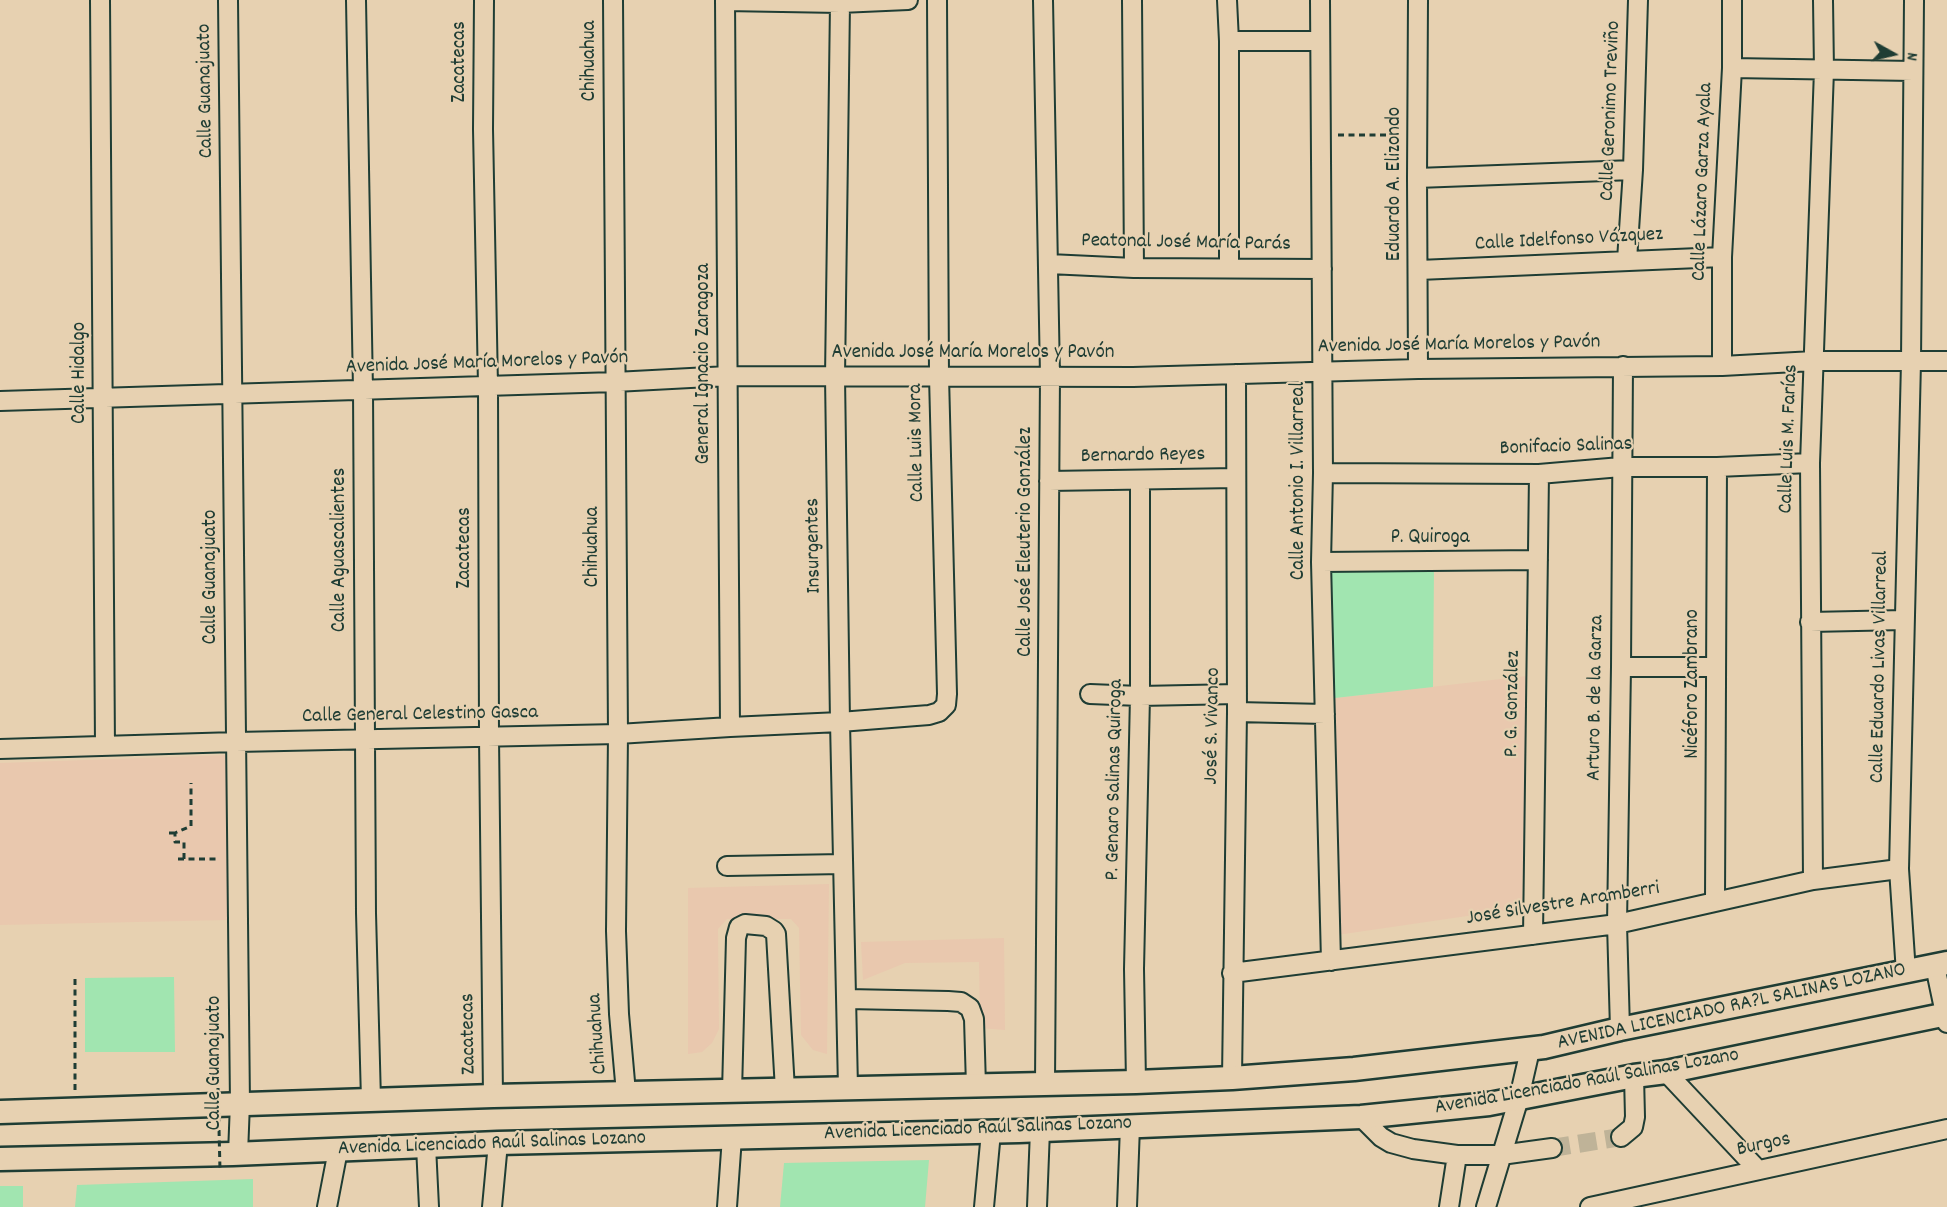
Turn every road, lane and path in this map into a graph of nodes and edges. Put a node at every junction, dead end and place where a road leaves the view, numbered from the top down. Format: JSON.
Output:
{"nodes":[{"id":1,"x":100,"y":0,"type":"edge"},
{"id":2,"x":228,"y":0,"type":"edge"},
{"id":3,"x":356,"y":0,"type":"edge"},
{"id":4,"x":484,"y":0,"type":"edge"},
{"id":5,"x":613,"y":0,"type":"edge"},
{"id":6,"x":725,"y":0,"type":"edge"},
{"id":7,"x":908,"y":0,"type":"edge"},
{"id":8,"x":937,"y":0,"type":"edge"},
{"id":9,"x":1043,"y":0,"type":"edge"},
{"id":10,"x":1132,"y":0,"type":"edge"},
{"id":11,"x":1227,"y":0,"type":"edge"},
{"id":12,"x":1320,"y":0,"type":"edge"},
{"id":13,"x":1418,"y":0,"type":"edge"},
{"id":14,"x":1638,"y":0,"type":"edge"},
{"id":15,"x":1732,"y":0,"type":"edge"},
{"id":16,"x":1823,"y":0,"type":"edge"},
{"id":17,"x":1914,"y":0,"type":"edge"},
{"id":18,"x":840,"y":3,"type":"junction"},
{"id":19,"x":1229,"y":41,"type":"junction"},
{"id":20,"x":1320,"y":41,"type":"junction"},
{"id":21,"x":1732,"y":68,"type":"junction"},
{"id":22,"x":1824,"y":70,"type":"junction"},
{"id":23,"x":1913,"y":71,"type":"junction"},
{"id":24,"x":1417,"y":135,"type":"junction"},
{"id":25,"x":1321,"y":136,"type":"junction"},
{"id":26,"x":1633,"y":170,"type":"junction"},
{"id":27,"x":1417,"y":178,"type":"junction"},
{"id":28,"x":1722,"y":256,"type":"junction"},
{"id":29,"x":1627,"y":260,"type":"junction"},
{"id":30,"x":1049,"y":264,"type":"junction"},
{"id":31,"x":1134,"y":268,"type":"junction"},
{"id":32,"x":1229,"y":268,"type":"junction"},
{"id":33,"x":1322,"y":269,"type":"junction"},
{"id":34,"x":1419,"y":270,"type":"junction"},
{"id":35,"x":1814,"y":361,"type":"junction"},
{"id":36,"x":1947,"y":361,"type":"edge"},
{"id":37,"x":1911,"y":362,"type":"junction"},
{"id":38,"x":1623,"y":366,"type":"junction"},
{"id":39,"x":1722,"y":366,"type":"junction"},
{"id":40,"x":1418,"y":369,"type":"junction"},
{"id":41,"x":1323,"y":371,"type":"junction"},
{"id":42,"x":1236,"y":374,"type":"junction"},
{"id":43,"x":728,"y":376,"type":"junction"},
{"id":44,"x":939,"y":376,"type":"junction"},
{"id":45,"x":1050,"y":376,"type":"junction"},
{"id":46,"x":835,"y":377,"type":"junction"},
{"id":47,"x":615,"y":382,"type":"junction"},
{"id":48,"x":488,"y":386,"type":"junction"},
{"id":49,"x":363,"y":390,"type":"junction"},
{"id":50,"x":233,"y":394,"type":"junction"},
{"id":51,"x":104,"y":398,"type":"junction"},
{"id":52,"x":0,"y":401,"type":"edge"},
{"id":53,"x":1810,"y":463,"type":"junction"},
{"id":54,"x":1717,"y":467,"type":"junction"},
{"id":55,"x":1621,"y":468,"type":"junction"},
{"id":56,"x":1323,"y":473,"type":"junction"},
{"id":57,"x":1539,"y":474,"type":"junction"},
{"id":58,"x":1236,"y":478,"type":"junction"},
{"id":59,"x":1140,"y":480,"type":"junction"},
{"id":60,"x":1049,"y":481,"type":"junction"},
{"id":61,"x":1538,"y":561,"type":"junction"},
{"id":62,"x":1321,"y":562,"type":"junction"},
{"id":63,"x":1904,"y":620,"type":"junction"},
{"id":64,"x":1810,"y":622,"type":"junction"},
{"id":65,"x":1621,"y":667,"type":"junction"},
{"id":66,"x":1716,"y":668,"type":"junction"},
{"id":67,"x":1090,"y":694,"type":"dead end"},
{"id":68,"x":1140,"y":696,"type":"junction"},
{"id":69,"x":1237,"y":703,"type":"junction"},
{"id":70,"x":946,"y":705,"type":"joint"},
{"id":71,"x":1325,"y":714,"type":"junction"},
{"id":72,"x":840,"y":722,"type":"junction"},
{"id":73,"x":730,"y":727,"type":"junction"},
{"id":74,"x":618,"y":735,"type":"junction"},
{"id":75,"x":489,"y":737,"type":"junction"},
{"id":76,"x":364,"y":739,"type":"junction"},
{"id":77,"x":236,"y":742,"type":"junction"},
{"id":78,"x":105,"y":746,"type":"junction"},
{"id":79,"x":0,"y":749,"type":"edge"},
{"id":80,"x":191,"y":783,"type":"dead end"},
{"id":81,"x":169,"y":833,"type":"dead end"},
{"id":82,"x":175,"y":833,"type":"junction"},
{"id":83,"x":178,"y":859,"type":"dead end"},
{"id":84,"x":184,"y":859,"type":"junction"},
{"id":85,"x":237,"y":859,"type":"junction"},
{"id":86,"x":843,"y":864,"type":"junction"},
{"id":87,"x":727,"y":866,"type":"dead end"},
{"id":88,"x":1899,"y":869,"type":"junction"},
{"id":89,"x":1813,"y":880,"type":"junction"},
{"id":90,"x":1715,"y":900,"type":"junction"},
{"id":91,"x":1617,"y":924,"type":"junction"},
{"id":92,"x":1533,"y":935,"type":"junction"},
{"id":93,"x":1331,"y":961,"type":"junction"},
{"id":94,"x":1941,"y":964,"type":"edge"},
{"id":95,"x":1232,"y":973,"type":"junction"},
{"id":96,"x":1906,"y":973,"type":"junction"},
{"id":97,"x":75,"y":979,"type":"dead end"},
{"id":98,"x":847,"y":999,"type":"junction"},
{"id":99,"x":1946,"y":1017,"type":"edge"},
{"id":100,"x":1620,"y":1029,"type":"junction"},
{"id":101,"x":1530,"y":1050,"type":"junction"},
{"id":102,"x":1665,"y":1072,"type":"junction"},
{"id":103,"x":1634,"y":1076,"type":"junction"},
{"id":104,"x":1232,"y":1078,"type":"junction"},
{"id":105,"x":1136,"y":1082,"type":"junction"},
{"id":106,"x":1045,"y":1083,"type":"junction"},
{"id":107,"x":976,"y":1086,"type":"junction"},
{"id":108,"x":218,"y":1088,"type":"dead end"},
{"id":109,"x":848,"y":1088,"type":"junction"},
{"id":110,"x":785,"y":1090,"type":"junction"},
{"id":111,"x":732,"y":1092,"type":"junction"},
{"id":112,"x":626,"y":1093,"type":"junction"},
{"id":113,"x":493,"y":1096,"type":"junction"},
{"id":114,"x":1519,"y":1098,"type":"junction"},
{"id":115,"x":371,"y":1100,"type":"junction"},
{"id":116,"x":240,"y":1103,"type":"junction"},
{"id":117,"x":75,"y":1109,"type":"junction"},
{"id":118,"x":0,"y":1112,"type":"edge"},
{"id":119,"x":1361,"y":1117,"type":"junction"},
{"id":120,"x":1130,"y":1126,"type":"junction"},
{"id":121,"x":1947,"y":1129,"type":"edge"},
{"id":122,"x":1040,"y":1130,"type":"junction"},
{"id":123,"x":992,"y":1131,"type":"junction"},
{"id":124,"x":732,"y":1137,"type":"junction"},
{"id":125,"x":1621,"y":1137,"type":"dead end"},
{"id":126,"x":498,"y":1143,"type":"junction"},
{"id":127,"x":426,"y":1146,"type":"junction"},
{"id":128,"x":1552,"y":1148,"type":"tunnel mouth"},
{"id":129,"x":338,"y":1150,"type":"junction"},
{"id":130,"x":238,"y":1154,"type":"junction"},
{"id":131,"x":1457,"y":1155,"type":"junction"},
{"id":132,"x":1501,"y":1155,"type":"junction"},
{"id":133,"x":0,"y":1159,"type":"edge"},
{"id":134,"x":220,"y":1170,"type":"dead end"},
{"id":135,"x":1758,"y":1170,"type":"junction"},
{"id":136,"x":327,"y":1207,"type":"edge"},
{"id":137,"x":429,"y":1207,"type":"edge"},
{"id":138,"x":492,"y":1207,"type":"edge"},
{"id":139,"x":727,"y":1207,"type":"edge"},
{"id":140,"x":984,"y":1207,"type":"edge"},
{"id":141,"x":1037,"y":1207,"type":"edge"},
{"id":142,"x":1127,"y":1207,"type":"edge"},
{"id":143,"x":1449,"y":1207,"type":"edge"},
{"id":144,"x":1486,"y":1207,"type":"edge"},
{"id":145,"x":1590,"y":1207,"type":"edge"}],
"edges":[{"from":1,"to":51,"type":"street","name":"Calle Hidalgo"},
{"from":2,"to":50,"type":"street","name":"Calle Guanajuato"},
{"from":3,"to":49,"type":"street","name":"Calle Aguascalientes"},
{"from":4,"to":48,"type":"street","name":"Zacatecas"},
{"from":5,"to":47,"type":"street","name":"Chihuahua"},
{"from":6,"to":18,"type":"street"},
{"from":6,"to":43,"type":"street","name":"General Ignacio Zaragoza"},
{"from":7,"to":18,"type":"street"},
{"from":8,"to":44,"type":"street","name":"Calle Luis Mora"},
{"from":9,"to":30,"type":"street","name":"Calle José Eleuterio González"},
{"from":10,"to":31,"type":"street"},
{"from":11,"to":19,"type":"street"},
{"from":12,"to":20,"type":"street","name":"Calle Antonio I. Villarreal"},
{"from":13,"to":24,"type":"street","name":"Eduardo A. Elizondo"},
{"from":14,"to":26,"type":"street","name":"Calle Geronimo Treviño"},
{"from":15,"to":21,"type":"street","name":"Calle Lázaro Garza Ayala"},
{"from":16,"to":22,"type":"street","name":"Calle Luis M. Farías"},
{"from":17,"to":23,"type":"street","name":"Calle Eduardo Livas Villarreal"},
{"from":18,"to":46,"type":"street","name":"Insurgentes"},
{"from":19,"to":20,"type":"street"},
{"from":19,"to":32,"type":"street"},
{"from":20,"to":25,"type":"street","name":"Calle Antonio I. Villarreal"},
{"from":21,"to":22,"type":"street"},
{"from":21,"to":28,"type":"street","name":"Calle Lázaro Garza Ayala"},
{"from":22,"to":23,"type":"street"},
{"from":22,"to":35,"type":"street","name":"Calle Luis M. Farías"},
{"from":23,"to":37,"type":"street","name":"Calle Eduardo Livas Villarreal"},
{"from":24,"to":25,"type":"path"},
{"from":24,"to":27,"type":"street","name":"Eduardo A. Elizondo"},
{"from":25,"to":33,"type":"street","name":"Calle Antonio I. Villarreal"},
{"from":26,"to":27,"type":"street"},
{"from":26,"to":29,"type":"street","name":"Calle Geronimo Treviño"},
{"from":27,"to":34,"type":"street","name":"Eduardo A. Elizondo"},
{"from":28,"to":29,"type":"street","name":"Calle Idelfonso Vázquez"},
{"from":28,"to":39,"type":"street","name":"Calle Lázaro Garza Ayala"},
{"from":29,"to":34,"type":"street","name":"Calle Idelfonso Vázquez"},
{"from":30,"to":31,"type":"street","name":"Peatonal José María Parás"},
{"from":30,"to":45,"type":"street","name":"Calle José Eleuterio González"},
{"from":31,"to":32,"type":"street","name":"Peatonal José María Parás"},
{"from":32,"to":33,"type":"street","name":"Peatonal José María Parás"},
{"from":33,"to":41,"type":"street","name":"Calle Antonio I. Villarreal"},
{"from":34,"to":40,"type":"street","name":"Eduardo A. Elizondo"},
{"from":35,"to":37,"type":"street","name":"Avenida José María Morelos y Pavón"},
{"from":35,"to":39,"type":"street","name":"Avenida José María Morelos y Pavón"},
{"from":35,"to":53,"type":"street","name":"Calle Luis M. Farías"},
{"from":36,"to":37,"type":"street","name":"Avenida José María Morelos y Pavón"},
{"from":37,"to":63,"type":"street","name":"Calle Eduardo Livas Villarreal"},
{"from":38,"to":39,"type":"street","name":"Avenida José María Morelos y Pavón"},
{"from":38,"to":40,"type":"street","name":"Avenida José María Morelos y Pavón"},
{"from":38,"to":55,"type":"street","name":"Arturo B. de la Garza"},
{"from":40,"to":41,"type":"street","name":"Avenida José María Morelos y Pavón"},
{"from":41,"to":42,"type":"street","name":"Avenida José María Morelos y Pavón"},
{"from":41,"to":56,"type":"street","name":"Calle Antonio I. Villarreal"},
{"from":42,"to":45,"type":"street","name":"Avenida José María Morelos y Pavón"},
{"from":42,"to":58,"type":"street","name":"José S. Vivanco"},
{"from":43,"to":46,"type":"street","name":"Avenida José María Morelos y Pavón"},
{"from":43,"to":47,"type":"street","name":"Avenida José María Morelos y Pavón"},
{"from":43,"to":73,"type":"street","name":"General Ignacio Zaragoza"},
{"from":44,"to":45,"type":"street","name":"Avenida José María Morelos y Pavón"},
{"from":44,"to":46,"type":"street","name":"Avenida José María Morelos y Pavón"},
{"from":44,"to":70,"type":"street","name":"Calle Luis Mora"},
{"from":45,"to":60,"type":"street","name":"Calle José Eleuterio González"},
{"from":46,"to":72,"type":"street","name":"Insurgentes"},
{"from":47,"to":48,"type":"street","name":"Avenida José María Morelos y Pavón"},
{"from":47,"to":74,"type":"street","name":"Chihuahua"},
{"from":48,"to":49,"type":"street","name":"Avenida José María Morelos y Pavón"},
{"from":48,"to":75,"type":"street","name":"Zacatecas"},
{"from":49,"to":50,"type":"street","name":"Avenida José María Morelos y Pavón"},
{"from":49,"to":76,"type":"street","name":"Calle Aguascalientes"},
{"from":50,"to":51,"type":"street","name":"Avenida José María Morelos y Pavón"},
{"from":50,"to":77,"type":"street","name":"Calle Guanajuato"},
{"from":51,"to":52,"type":"street","name":"Avenida José María Morelos y Pavón"},
{"from":51,"to":78,"type":"street","name":"Calle Hidalgo"},
{"from":53,"to":54,"type":"street","name":"Bonifacio Salinas"},
{"from":53,"to":64,"type":"street","name":"Calle Luis M. Farías"},
{"from":54,"to":55,"type":"street","name":"Bonifacio Salinas"},
{"from":54,"to":66,"type":"street","name":"Nicéforo Zambrano"},
{"from":55,"to":57,"type":"street","name":"Bonifacio Salinas"},
{"from":55,"to":65,"type":"street","name":"Arturo B. de la Garza"},
{"from":56,"to":57,"type":"street","name":"Bonifacio Salinas"},
{"from":56,"to":62,"type":"street","name":"Calle Antonio I. Villarreal"},
{"from":57,"to":61,"type":"street","name":"P. G. González"},
{"from":58,"to":59,"type":"street","name":"Bernardo Reyes"},
{"from":58,"to":69,"type":"street","name":"José S. Vivanco"},
{"from":59,"to":60,"type":"street","name":"Bernardo Reyes"},
{"from":59,"to":68,"type":"street","name":"P. Genaro Salinas Quiroga"},
{"from":60,"to":106,"type":"street","name":"Calle José Eleuterio González"},
{"from":61,"to":62,"type":"street","name":"P. Quiroga"},
{"from":61,"to":92,"type":"street","name":"P. G. González"},
{"from":62,"to":71,"type":"street","name":"Calle Antonio I. Villarreal"},
{"from":63,"to":64,"type":"street"},
{"from":63,"to":88,"type":"street","name":"Calle Eduardo Livas Villarreal"},
{"from":64,"to":89,"type":"street","name":"Calle Luis M. Farías"},
{"from":65,"to":66,"type":"street"},
{"from":65,"to":91,"type":"street","name":"Arturo B. de la Garza"},
{"from":66,"to":90,"type":"street","name":"Nicéforo Zambrano"},
{"from":67,"to":68,"type":"street"},
{"from":68,"to":69,"type":"street"},
{"from":68,"to":105,"type":"street","name":"P. Genaro Salinas Quiroga"},
{"from":69,"to":71,"type":"street"},
{"from":69,"to":95,"type":"street","name":"José S. Vivanco"},
{"from":70,"to":72,"type":"street","name":"Calle General Celestino Gasca"},
{"from":71,"to":93,"type":"street","name":"Calle Antonio I. Villarreal"},
{"from":72,"to":73,"type":"street","name":"Calle General Celestino Gasca"},
{"from":72,"to":86,"type":"street","name":"Insurgentes"},
{"from":73,"to":74,"type":"street","name":"Calle General Celestino Gasca"},
{"from":74,"to":75,"type":"street","name":"Calle General Celestino Gasca"},
{"from":74,"to":112,"type":"street","name":"Chihuahua"},
{"from":75,"to":76,"type":"street","name":"Calle General Celestino Gasca"},
{"from":75,"to":113,"type":"street","name":"Zacatecas"},
{"from":76,"to":77,"type":"street","name":"Calle General Celestino Gasca"},
{"from":76,"to":115,"type":"street","name":"Calle Aguascalientes"},
{"from":77,"to":78,"type":"street","name":"Calle General Celestino Gasca"},
{"from":77,"to":85,"type":"street","name":"Calle Guanajuato"},
{"from":78,"to":79,"type":"street","name":"Calle General Celestino Gasca"},
{"from":80,"to":82,"type":"path"},
{"from":81,"to":82,"type":"path"},
{"from":82,"to":84,"type":"path"},
{"from":83,"to":84,"type":"path"},
{"from":84,"to":85,"type":"path"},
{"from":85,"to":116,"type":"street","name":"Calle Guanajuato"},
{"from":86,"to":87,"type":"street"},
{"from":86,"to":98,"type":"street","name":"Insurgentes"},
{"from":88,"to":89,"type":"street","name":"José Silvestre Aramberri"},
{"from":88,"to":96,"type":"street","name":"Calle Eduardo Livas Villarreal"},
{"from":89,"to":90,"type":"street","name":"José Silvestre Aramberri"},
{"from":90,"to":91,"type":"street","name":"José Silvestre Aramberri"},
{"from":91,"to":92,"type":"street","name":"José Silvestre Aramberri"},
{"from":91,"to":100,"type":"street","name":"Arturo B. de la Garza"},
{"from":92,"to":93,"type":"street","name":"José Silvestre Aramberri"},
{"from":93,"to":95,"type":"street","name":"José Silvestre Aramberri"},
{"from":94,"to":96,"type":"main road","name":"AVENIDA LICENCIADO RA?L SALINAS LOZANO"},
{"from":94,"to":99,"type":"street"},
{"from":95,"to":104,"type":"street","name":"José S. Vivanco"},
{"from":96,"to":100,"type":"main road","name":"AVENIDA LICENCIADO RA?L SALINAS LOZANO"},
{"from":97,"to":117,"type":"path"},
{"from":98,"to":107,"type":"street"},
{"from":98,"to":109,"type":"street","name":"Insurgentes"},
{"from":99,"to":102,"type":"main road","name":"Avenida Licenciado Raúl Salinas Lozano"},
{"from":100,"to":101,"type":"main road","name":"AVENIDA LICENCIADO RA?L SALINAS LOZANO"},
{"from":101,"to":104,"type":"main road","name":"Avenida Licenciado Raúl Salinas Lozano"},
{"from":101,"to":114,"type":"street"},
{"from":102,"to":103,"type":"main road","name":"Avenida Licenciado Raúl Salinas Lozano"},
{"from":102,"to":135,"type":"street"},
{"from":103,"to":114,"type":"main road","name":"Avenida Licenciado Raúl Salinas Lozano"},
{"from":103,"to":125,"type":"street"},
{"from":104,"to":105,"type":"main road","name":"Avenida Licenciado Raúl Salinas Lozano"},
{"from":105,"to":106,"type":"main road","name":"Avenida Licenciado Raúl Salinas Lozano"},
{"from":106,"to":107,"type":"main road","name":"Avenida Licenciado Raúl Salinas Lozano"},
{"from":107,"to":109,"type":"main road","name":"Avenida Licenciado Raúl Salinas Lozano"},
{"from":108,"to":134,"type":"path","bridge":true},
{"from":109,"to":110,"type":"main road","name":"Avenida Licenciado Raúl Salinas Lozano"},
{"from":110,"to":111,"type":"main road","name":"Avenida Licenciado Raúl Salinas Lozano"},
{"from":110,"to":111,"type":"street"},
{"from":111,"to":112,"type":"main road","name":"Avenida Licenciado Raúl Salinas Lozano"},
{"from":112,"to":113,"type":"main road","name":"Avenida Licenciado Raúl Salinas Lozano"},
{"from":113,"to":115,"type":"main road","name":"Avenida Licenciado Raúl Salinas Lozano"},
{"from":114,"to":119,"type":"main road","name":"Avenida Licenciado Raúl Salinas Lozano"},
{"from":114,"to":132,"type":"street"},
{"from":115,"to":116,"type":"main road","name":"Avenida Licenciado Raúl Salinas Lozano"},
{"from":116,"to":117,"type":"main road","name":"Avenida Licenciado Raúl Salinas Lozano"},
{"from":116,"to":130,"type":"street","name":"Calle Guanajuato"},
{"from":117,"to":118,"type":"main road","name":"Avenida Licenciado Raúl Salinas Lozano"},
{"from":119,"to":120,"type":"main road","name":"Avenida Licenciado Raúl Salinas Lozano"},
{"from":119,"to":131,"type":"street"},
{"from":120,"to":122,"type":"main road","name":"Avenida Licenciado Raúl Salinas Lozano"},
{"from":120,"to":142,"type":"street"},
{"from":121,"to":135,"type":"street","name":"Burgos"},
{"from":122,"to":123,"type":"main road","name":"Avenida Licenciado Raúl Salinas Lozano"},
{"from":122,"to":141,"type":"street"},
{"from":123,"to":124,"type":"main road","name":"Avenida Licenciado Raúl Salinas Lozano"},
{"from":123,"to":140,"type":"street"},
{"from":124,"to":126,"type":"main road","name":"Avenida Licenciado Raúl Salinas Lozano"},
{"from":124,"to":139,"type":"street"},
{"from":126,"to":127,"type":"main road","name":"Avenida Licenciado Raúl Salinas Lozano"},
{"from":126,"to":138,"type":"street"},
{"from":127,"to":129,"type":"main road","name":"Avenida Licenciado Raúl Salinas Lozano"},
{"from":127,"to":137,"type":"street"},
{"from":128,"to":132,"type":"street"},
{"from":129,"to":130,"type":"main road","name":"Avenida Licenciado Raúl Salinas Lozano"},
{"from":129,"to":136,"type":"street"},
{"from":130,"to":133,"type":"main road","name":"Avenida Licenciado Raúl Salinas Lozano"},
{"from":131,"to":132,"type":"street"},
{"from":131,"to":143,"type":"street"},
{"from":132,"to":144,"type":"street"},
{"from":135,"to":145,"type":"street","name":"Burgos"}]}
